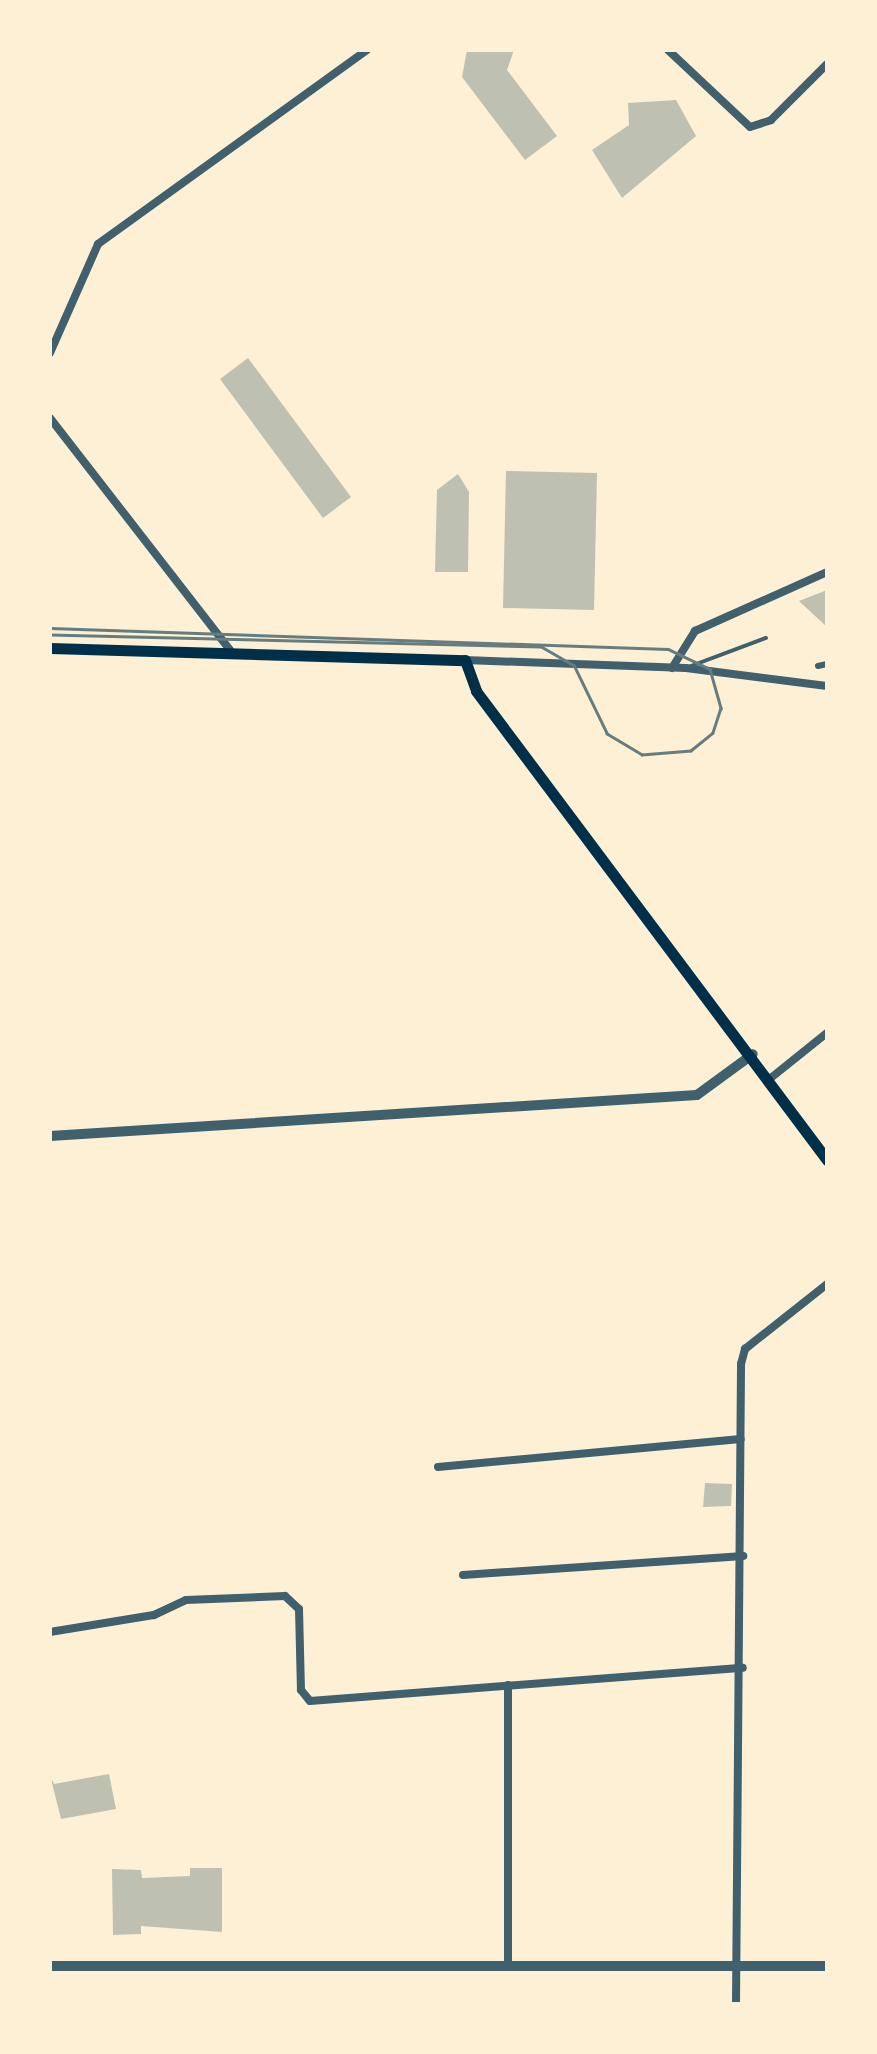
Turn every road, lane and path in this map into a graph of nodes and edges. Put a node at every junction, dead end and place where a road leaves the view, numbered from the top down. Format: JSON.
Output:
{"nodes":[{"id":1,"x":367,"y":50,"type":"edge"},
{"id":2,"x":668,"y":50,"type":"edge"},
{"id":3,"x":827,"y":64,"type":"edge"},
{"id":4,"x":50,"y":353,"type":"edge"},
{"id":5,"x":50,"y":418,"type":"edge"},
{"id":6,"x":827,"y":572,"type":"edge"},
{"id":7,"x":766,"y":638,"type":"dead end"},
{"id":8,"x":50,"y":648,"type":"edge"},
{"id":9,"x":236,"y":658,"type":"junction"},
{"id":10,"x":465,"y":660,"type":"junction"},
{"id":11,"x":672,"y":668,"type":"junction"},
{"id":12,"x":686,"y":668,"type":"junction"},
{"id":13,"x":827,"y":686,"type":"edge"},
{"id":14,"x":827,"y":1033,"type":"edge"},
{"id":15,"x":754,"y":1053,"type":"junction"},
{"id":16,"x":772,"y":1077,"type":"junction"},
{"id":17,"x":50,"y":1136,"type":"edge"},
{"id":18,"x":827,"y":1160,"type":"edge"},
{"id":19,"x":827,"y":1284,"type":"edge"},
{"id":20,"x":742,"y":1439,"type":"junction"},
{"id":21,"x":438,"y":1467,"type":"dead end"},
{"id":22,"x":744,"y":1556,"type":"junction"},
{"id":23,"x":462,"y":1575,"type":"dead end"},
{"id":24,"x":50,"y":1632,"type":"edge"},
{"id":25,"x":744,"y":1668,"type":"junction"},
{"id":26,"x":508,"y":1685,"type":"junction"},
{"id":27,"x":50,"y":1966,"type":"edge"},
{"id":28,"x":827,"y":1966,"type":"edge"},
{"id":29,"x":508,"y":1967,"type":"junction"},
{"id":30,"x":742,"y":1967,"type":"junction"},
{"id":31,"x":736,"y":2004,"type":"edge"}],
"edges":[{"from":1,"to":4,"type":"street"},
{"from":2,"to":3,"type":"street"},
{"from":5,"to":9,"type":"street"},
{"from":6,"to":11,"type":"street"},
{"from":7,"to":12,"type":"lane"},
{"from":8,"to":9,"type":"main road"},
{"from":9,"to":10,"type":"main road"},
{"from":10,"to":11,"type":"street"},
{"from":10,"to":15,"type":"main road"},
{"from":11,"to":12,"type":"street"},
{"from":12,"to":13,"type":"street"},
{"from":14,"to":16,"type":"street"},
{"from":15,"to":16,"type":"main road"},
{"from":15,"to":17,"type":"street"},
{"from":16,"to":18,"type":"main road"},
{"from":19,"to":20,"type":"street"},
{"from":20,"to":21,"type":"street"},
{"from":20,"to":22,"type":"street"},
{"from":22,"to":23,"type":"street"},
{"from":22,"to":25,"type":"street"},
{"from":24,"to":26,"type":"street"},
{"from":25,"to":26,"type":"street"},
{"from":25,"to":30,"type":"street"},
{"from":26,"to":29,"type":"street"},
{"from":27,"to":29,"type":"street"},
{"from":28,"to":30,"type":"street"},
{"from":29,"to":30,"type":"street"},
{"from":30,"to":31,"type":"street"}]}
